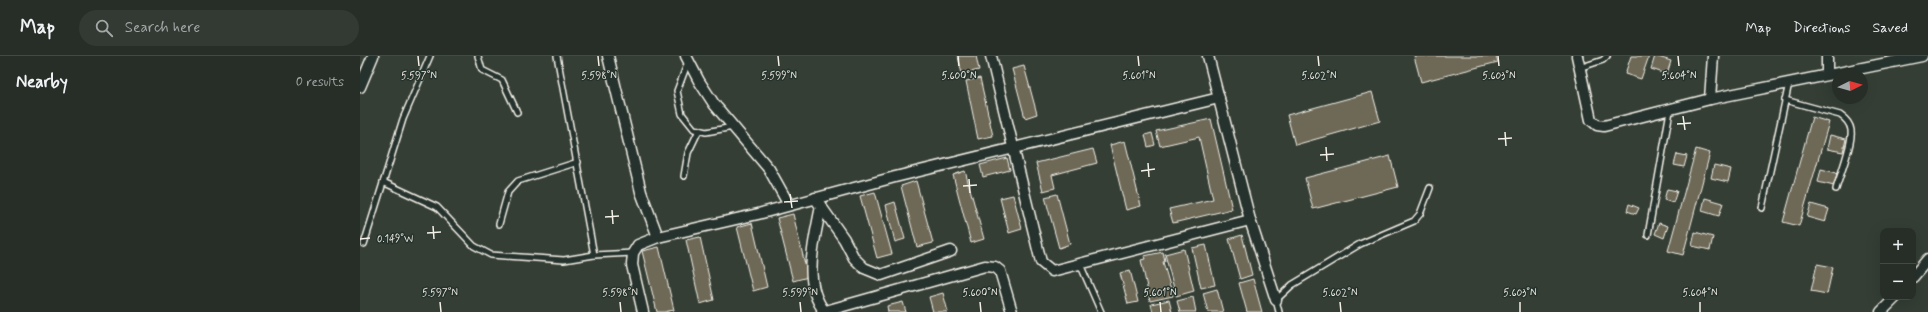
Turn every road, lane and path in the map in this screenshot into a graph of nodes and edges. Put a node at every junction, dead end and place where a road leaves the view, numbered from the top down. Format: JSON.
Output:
{"nodes":[{"id":1,"x":373,"y":56,"type":"edge"},
{"id":2,"x":430,"y":56,"type":"edge"},
{"id":3,"x":478,"y":56,"type":"edge"},
{"id":4,"x":557,"y":56,"type":"edge"},
{"id":5,"x":608,"y":56,"type":"edge"},
{"id":6,"x":991,"y":56,"type":"edge"},
{"id":7,"x":1208,"y":56,"type":"edge"},
{"id":8,"x":1577,"y":56,"type":"edge"},
{"id":9,"x":1607,"y":56,"type":"edge"},
{"id":10,"x":1713,"y":56,"type":"edge"},
{"id":11,"x":1827,"y":56,"type":"edge"},
{"id":12,"x":1922,"y":56,"type":"edge"},
{"id":13,"x":687,"y":58,"type":"edge"},
{"id":14,"x":1579,"y":68,"type":"junction"},
{"id":15,"x":1827,"y":74,"type":"junction"},
{"id":16,"x":1789,"y":82,"type":"junction"},
{"id":17,"x":360,"y":87,"type":"edge"},
{"id":18,"x":1218,"y":98,"type":"junction"},
{"id":19,"x":1710,"y":99,"type":"junction"},
{"id":20,"x":1785,"y":100,"type":"junction"},
{"id":21,"x":1670,"y":111,"type":"junction"},
{"id":22,"x":517,"y":112,"type":"dead end"},
{"id":23,"x":733,"y":127,"type":"junction"},
{"id":24,"x":699,"y":130,"type":"junction"},
{"id":25,"x":1013,"y":149,"type":"junction"},
{"id":26,"x":578,"y":162,"type":"junction"},
{"id":27,"x":684,"y":176,"type":"dead end"},
{"id":28,"x":383,"y":182,"type":"junction"},
{"id":29,"x":1430,"y":188,"type":"dead end"},
{"id":30,"x":1836,"y":189,"type":"dead end"},
{"id":31,"x":818,"y":202,"type":"junction"},
{"id":32,"x":789,"y":205,"type":"junction"},
{"id":33,"x":1762,"y":208,"type":"dead end"},
{"id":34,"x":1250,"y":220,"type":"junction"},
{"id":35,"x":499,"y":224,"type":"dead end"},
{"id":36,"x":1648,"y":235,"type":"dead end"},
{"id":37,"x":658,"y":237,"type":"junction"},
{"id":38,"x":364,"y":244,"type":"dead end"},
{"id":39,"x":951,"y":251,"type":"dead end"},
{"id":40,"x":633,"y":253,"type":"junction"},
{"id":41,"x":594,"y":255,"type":"junction"},
{"id":42,"x":1928,"y":259,"type":"edge"},
{"id":43,"x":1080,"y":264,"type":"junction"},
{"id":44,"x":1916,"y":273,"type":"edge"},
{"id":45,"x":1276,"y":300,"type":"junction"},
{"id":46,"x":1893,"y":300,"type":"edge"},
{"id":47,"x":643,"y":312,"type":"edge"},
{"id":48,"x":824,"y":312,"type":"edge"},
{"id":49,"x":1012,"y":312,"type":"edge"},
{"id":50,"x":1101,"y":312,"type":"edge"},
{"id":51,"x":1279,"y":312,"type":"edge"},
{"id":52,"x":1882,"y":312,"type":"edge"}],
"edges":[{"from":1,"to":17,"type":"street"},
{"from":2,"to":28,"type":"lane"},
{"from":3,"to":22,"type":"lane"},
{"from":4,"to":26,"type":"lane"},
{"from":5,"to":37,"type":"street"},
{"from":6,"to":25,"type":"street"},
{"from":7,"to":18,"type":"street"},
{"from":8,"to":14,"type":"street"},
{"from":9,"to":14,"type":"lane"},
{"from":10,"to":19,"type":"street"},
{"from":11,"to":15,"type":"street"},
{"from":12,"to":15,"type":"street"},
{"from":13,"to":23,"type":"street"},
{"from":13,"to":24,"type":"lane"},
{"from":14,"to":21,"type":"street"},
{"from":15,"to":16,"type":"street"},
{"from":16,"to":19,"type":"street"},
{"from":16,"to":20,"type":"lane"},
{"from":18,"to":25,"type":"street"},
{"from":18,"to":34,"type":"street"},
{"from":19,"to":21,"type":"street"},
{"from":20,"to":30,"type":"lane"},
{"from":20,"to":33,"type":"lane"},
{"from":21,"to":36,"type":"lane"},
{"from":23,"to":24,"type":"lane"},
{"from":23,"to":32,"type":"street"},
{"from":24,"to":27,"type":"lane"},
{"from":25,"to":31,"type":"street"},
{"from":25,"to":43,"type":"street"},
{"from":26,"to":35,"type":"lane"},
{"from":26,"to":41,"type":"lane"},
{"from":28,"to":38,"type":"lane"},
{"from":28,"to":41,"type":"lane"},
{"from":29,"to":45,"type":"lane"},
{"from":31,"to":32,"type":"street"},
{"from":31,"to":39,"type":"street"},
{"from":31,"to":48,"type":"street"},
{"from":32,"to":37,"type":"street"},
{"from":34,"to":43,"type":"street"},
{"from":34,"to":45,"type":"street"},
{"from":37,"to":40,"type":"street"},
{"from":40,"to":41,"type":"lane"},
{"from":40,"to":47,"type":"street"},
{"from":42,"to":44,"type":"street"},
{"from":43,"to":50,"type":"lane"},
{"from":45,"to":51,"type":"lane"},
{"from":46,"to":52,"type":"street"},
{"from":48,"to":49,"type":"street"}]}
